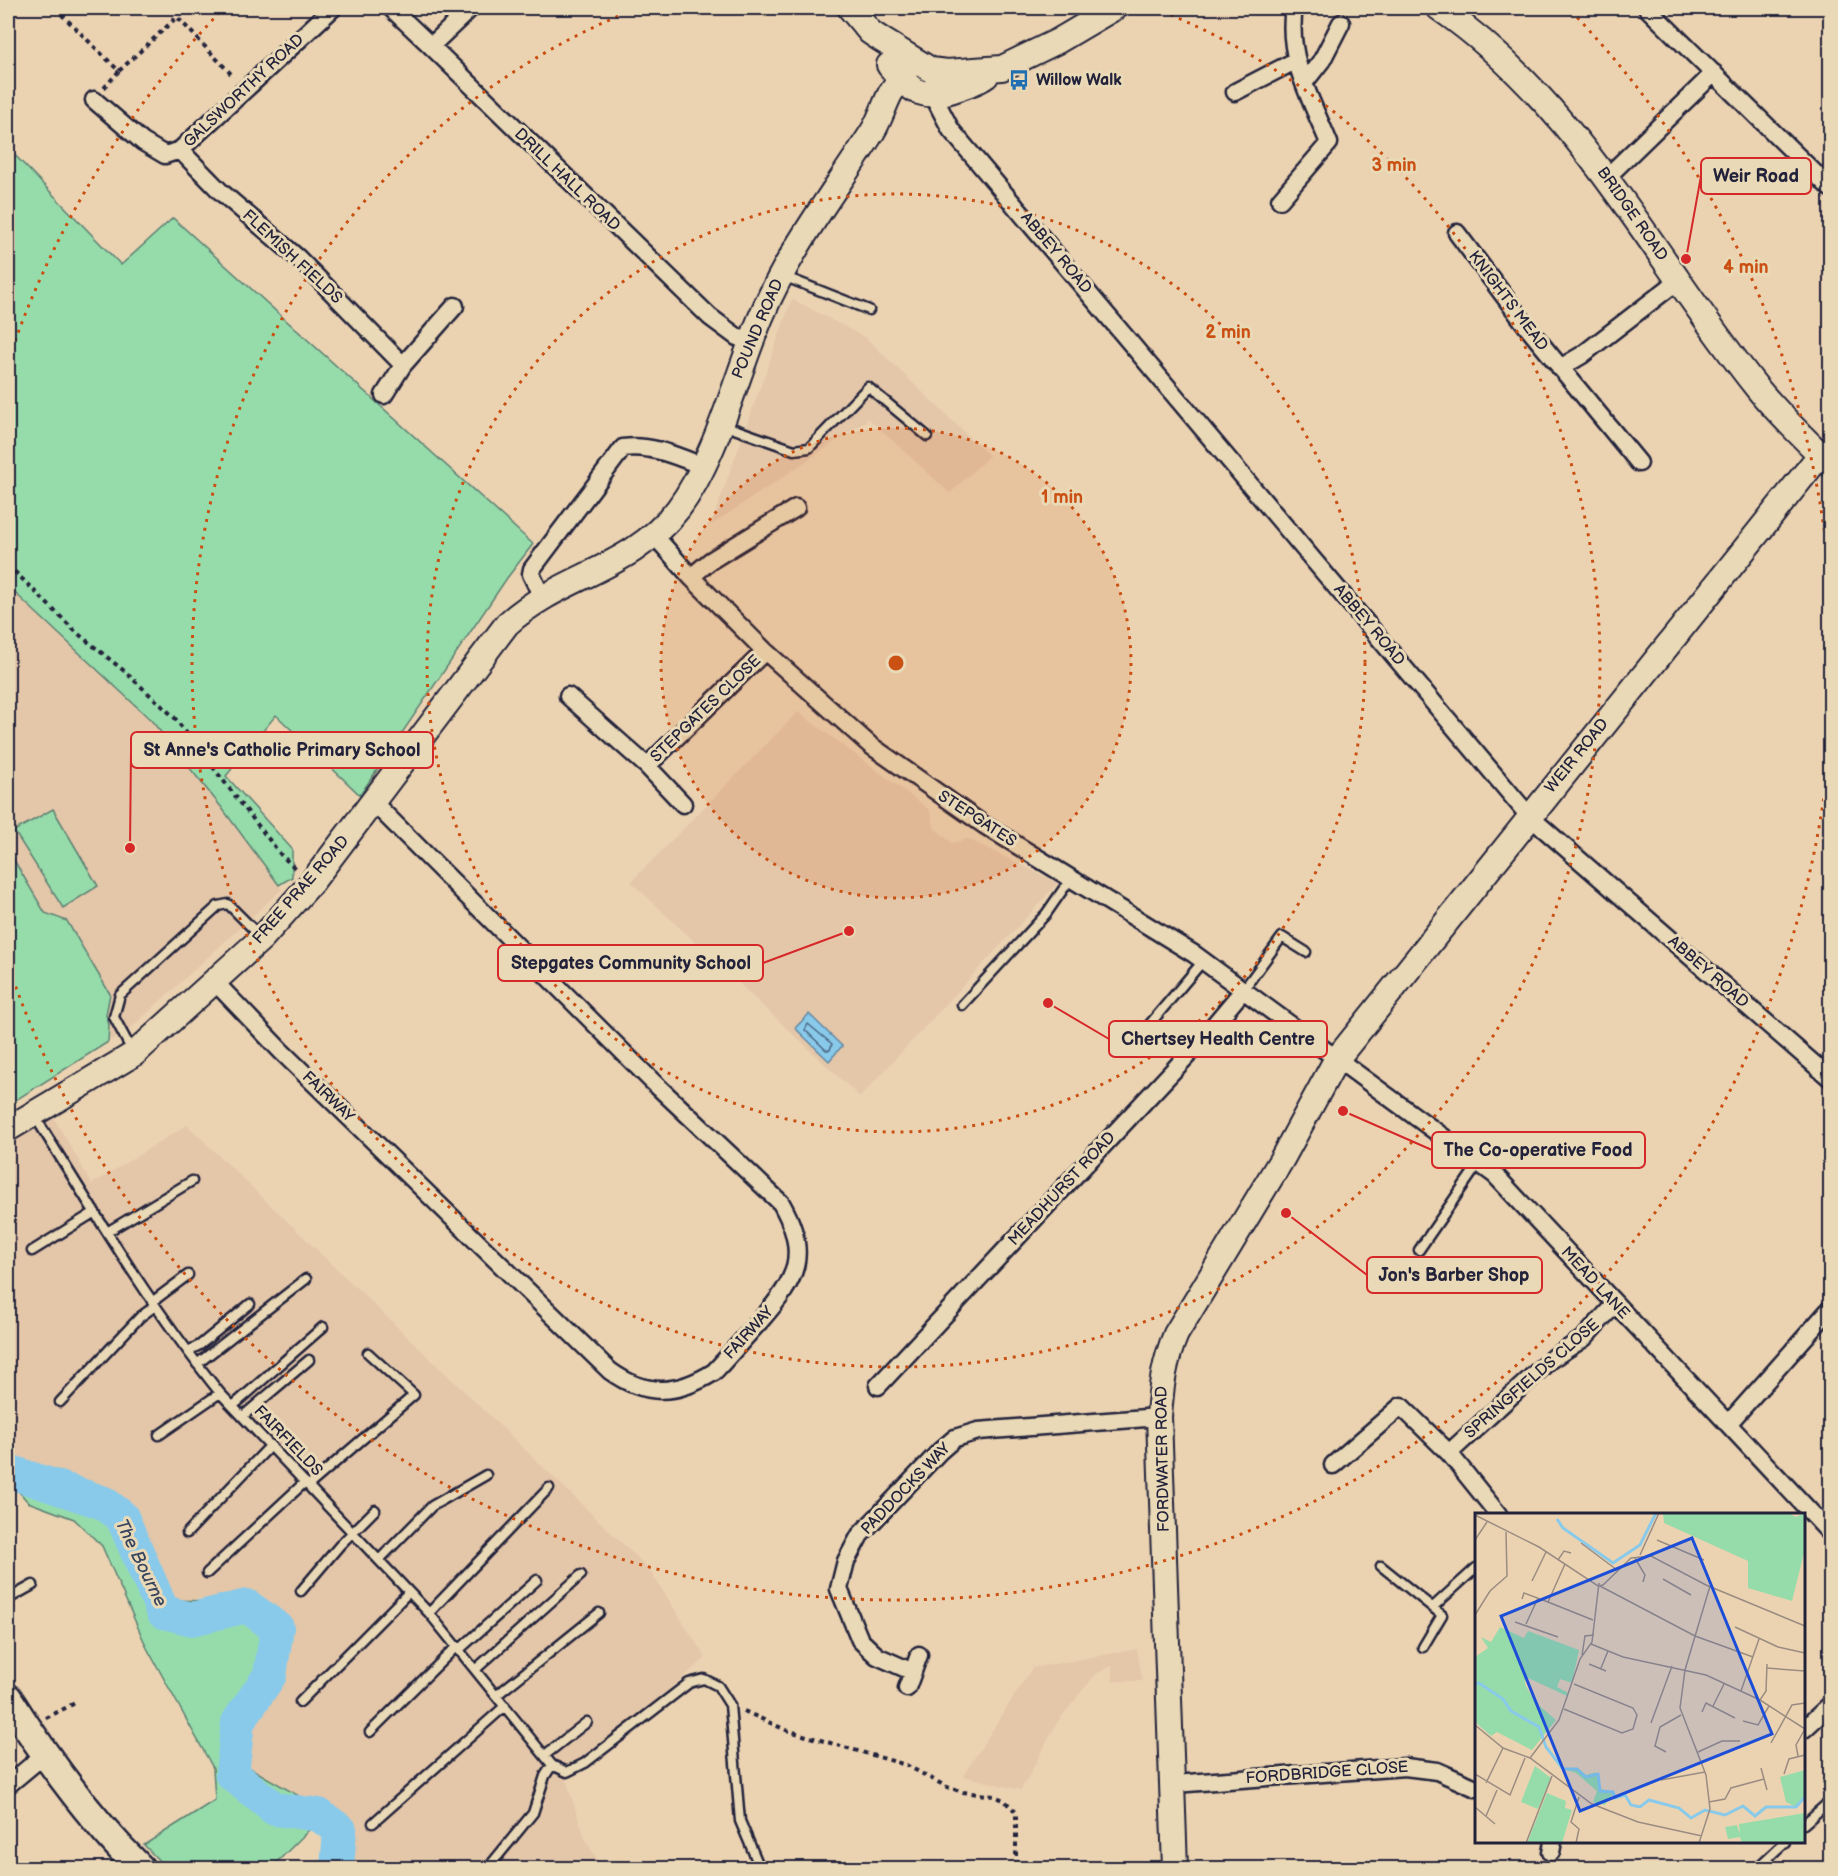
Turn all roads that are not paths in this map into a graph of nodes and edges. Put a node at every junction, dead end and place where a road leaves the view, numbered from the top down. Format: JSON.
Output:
{"nodes":[{"id":1,"x":333,"y":8,"type":"edge"},
{"id":2,"x":391,"y":8,"type":"edge"},
{"id":3,"x":471,"y":8,"type":"edge"},
{"id":4,"x":850,"y":8,"type":"edge"},
{"id":5,"x":1111,"y":8,"type":"edge"},
{"id":6,"x":1294,"y":8,"type":"edge"},
{"id":7,"x":1439,"y":8,"type":"edge"},
{"id":8,"x":1647,"y":8,"type":"edge"},
{"id":9,"x":1341,"y":23,"type":"dead end"},
{"id":10,"x":431,"y":46,"type":"junction"},
{"id":11,"x":1295,"y":61,"type":"junction"},
{"id":12,"x":1713,"y":73,"type":"junction"},
{"id":13,"x":919,"y":79,"type":"junction"},
{"id":14,"x":1304,"y":83,"type":"junction"},
{"id":15,"x":1235,"y":92,"type":"dead end"},
{"id":16,"x":93,"y":100,"type":"dead end"},
{"id":17,"x":180,"y":150,"type":"junction"},
{"id":18,"x":1607,"y":177,"type":"junction"},
{"id":19,"x":1830,"y":188,"type":"edge"},
{"id":20,"x":1280,"y":200,"type":"dead end"},
{"id":21,"x":1457,"y":233,"type":"dead end"},
{"id":22,"x":780,"y":274,"type":"junction"},
{"id":23,"x":1679,"y":280,"type":"junction"},
{"id":24,"x":455,"y":306,"type":"dead end"},
{"id":25,"x":869,"y":310,"type":"dead end"},
{"id":26,"x":751,"y":343,"type":"junction"},
{"id":27,"x":403,"y":365,"type":"junction"},
{"id":28,"x":1560,"y":368,"type":"junction"},
{"id":29,"x":384,"y":394,"type":"dead end"},
{"id":30,"x":719,"y":424,"type":"junction"},
{"id":31,"x":927,"y":436,"type":"dead end"},
{"id":32,"x":1825,"y":459,"type":"edge"},
{"id":33,"x":1639,"y":464,"type":"dead end"},
{"id":34,"x":702,"y":466,"type":"junction"},
{"id":35,"x":796,"y":507,"type":"dead end"},
{"id":36,"x":654,"y":535,"type":"junction"},
{"id":37,"x":691,"y":578,"type":"junction"},
{"id":38,"x":542,"y":597,"type":"junction"},
{"id":39,"x":765,"y":651,"type":"junction"},
{"id":40,"x":568,"y":696,"type":"dead end"},
{"id":41,"x":647,"y":766,"type":"junction"},
{"id":42,"x":375,"y":803,"type":"junction"},
{"id":43,"x":683,"y":804,"type":"dead end"},
{"id":44,"x":1529,"y":816,"type":"junction"},
{"id":45,"x":1071,"y":877,"type":"junction"},
{"id":46,"x":262,"y":938,"type":"junction"},
{"id":47,"x":1305,"y":952,"type":"dead end"},
{"id":48,"x":1203,"y":961,"type":"junction"},
{"id":49,"x":214,"y":981,"type":"junction"},
{"id":50,"x":1244,"y":989,"type":"junction"},
{"id":51,"x":962,"y":1005,"type":"dead end"},
{"id":52,"x":1133,"y":1044,"type":"dead end"},
{"id":53,"x":134,"y":1054,"type":"junction"},
{"id":54,"x":1336,"y":1060,"type":"junction"},
{"id":55,"x":1830,"y":1078,"type":"edge"},
{"id":56,"x":34,"y":1114,"type":"junction"},
{"id":57,"x":8,"y":1129,"type":"edge"},
{"id":58,"x":1479,"y":1162,"type":"junction"},
{"id":59,"x":192,"y":1181,"type":"dead end"},
{"id":60,"x":95,"y":1212,"type":"junction"},
{"id":61,"x":107,"y":1233,"type":"junction"},
{"id":62,"x":32,"y":1251,"type":"dead end"},
{"id":63,"x":1419,"y":1251,"type":"dead end"},
{"id":64,"x":188,"y":1275,"type":"dead end"},
{"id":65,"x":306,"y":1280,"type":"dead end"},
{"id":66,"x":153,"y":1304,"type":"junction"},
{"id":67,"x":250,"y":1304,"type":"dead end"},
{"id":68,"x":1615,"y":1304,"type":"junction"},
{"id":69,"x":1830,"y":1309,"type":"edge"},
{"id":70,"x":323,"y":1327,"type":"dead end"},
{"id":71,"x":188,"y":1351,"type":"junction"},
{"id":72,"x":368,"y":1353,"type":"dead end"},
{"id":73,"x":309,"y":1360,"type":"dead end"},
{"id":74,"x":197,"y":1364,"type":"junction"},
{"id":75,"x":878,"y":1386,"type":"dead end"},
{"id":76,"x":220,"y":1393,"type":"junction"},
{"id":77,"x":60,"y":1402,"type":"dead end"},
{"id":78,"x":233,"y":1406,"type":"junction"},
{"id":79,"x":243,"y":1416,"type":"junction"},
{"id":80,"x":1159,"y":1417,"type":"junction"},
{"id":81,"x":1728,"y":1424,"type":"junction"},
{"id":82,"x":159,"y":1435,"type":"dead end"},
{"id":83,"x":271,"y":1445,"type":"junction"},
{"id":84,"x":1449,"y":1453,"type":"junction"},
{"id":85,"x":1333,"y":1465,"type":"dead end"},
{"id":86,"x":486,"y":1475,"type":"dead end"},
{"id":87,"x":307,"y":1483,"type":"junction"},
{"id":88,"x":549,"y":1488,"type":"dead end"},
{"id":89,"x":375,"y":1510,"type":"dead end"},
{"id":90,"x":1496,"y":1513,"type":"edge"},
{"id":91,"x":353,"y":1532,"type":"junction"},
{"id":92,"x":188,"y":1533,"type":"dead end"},
{"id":93,"x":1830,"y":1533,"type":"edge"},
{"id":94,"x":378,"y":1560,"type":"junction"},
{"id":95,"x":1382,"y":1566,"type":"dead end"},
{"id":96,"x":1475,"y":1569,"type":"edge"},
{"id":97,"x":207,"y":1574,"type":"dead end"},
{"id":98,"x":581,"y":1575,"type":"dead end"},
{"id":99,"x":537,"y":1580,"type":"dead end"},
{"id":100,"x":33,"y":1585,"type":"dead end"},
{"id":101,"x":301,"y":1591,"type":"dead end"},
{"id":102,"x":408,"y":1593,"type":"junction"},
{"id":103,"x":8,"y":1599,"type":"edge"},
{"id":104,"x":1433,"y":1607,"type":"junction"},
{"id":105,"x":429,"y":1613,"type":"junction"},
{"id":106,"x":599,"y":1613,"type":"dead end"},
{"id":107,"x":459,"y":1647,"type":"junction"},
{"id":108,"x":1423,"y":1647,"type":"dead end"},
{"id":109,"x":919,"y":1655,"type":"dead end"},
{"id":110,"x":476,"y":1669,"type":"junction"},
{"id":111,"x":496,"y":1695,"type":"junction"},
{"id":112,"x":8,"y":1698,"type":"edge"},
{"id":113,"x":300,"y":1702,"type":"dead end"},
{"id":114,"x":505,"y":1706,"type":"junction"},
{"id":115,"x":1830,"y":1706,"type":"edge"},
{"id":116,"x":587,"y":1722,"type":"dead end"},
{"id":117,"x":1805,"y":1727,"type":"edge"},
{"id":118,"x":370,"y":1732,"type":"dead end"},
{"id":119,"x":44,"y":1755,"type":"junction"},
{"id":120,"x":544,"y":1755,"type":"junction"},
{"id":121,"x":552,"y":1764,"type":"junction"},
{"id":122,"x":1174,"y":1784,"type":"junction"},
{"id":123,"x":8,"y":1785,"type":"edge"},
{"id":124,"x":1475,"y":1788,"type":"edge"},
{"id":125,"x":1830,"y":1801,"type":"edge"},
{"id":126,"x":1805,"y":1822,"type":"edge"},
{"id":127,"x":373,"y":1823,"type":"dead end"},
{"id":128,"x":1784,"y":1843,"type":"edge"},
{"id":129,"x":140,"y":1869,"type":"edge"},
{"id":130,"x":488,"y":1869,"type":"edge"},
{"id":131,"x":760,"y":1869,"type":"edge"},
{"id":132,"x":1175,"y":1869,"type":"edge"},
{"id":133,"x":1757,"y":1869,"type":"edge"}],
"edges":[{"from":1,"to":17,"type":"street","name":"GALSWORTHY ROAD"},
{"from":2,"to":10,"type":"street"},
{"from":3,"to":10,"type":"street"},
{"from":4,"to":13,"type":"main road"},
{"from":5,"to":13,"type":"main road"},
{"from":6,"to":11,"type":"street"},
{"from":7,"to":18,"type":"main road","name":"BRIDGE ROAD"},
{"from":8,"to":12,"type":"street"},
{"from":9,"to":14,"type":"street"},
{"from":10,"to":26,"type":"street","name":"DRILL HALL ROAD"},
{"from":11,"to":14,"type":"street"},
{"from":11,"to":15,"type":"street"},
{"from":12,"to":18,"type":"street"},
{"from":12,"to":19,"type":"street"},
{"from":13,"to":22,"type":"main road","name":"POUND ROAD"},
{"from":13,"to":44,"type":"street","name":"ABBEY ROAD"},
{"from":14,"to":20,"type":"street"},
{"from":16,"to":17,"type":"street","name":"GALSWORTHY ROAD"},
{"from":17,"to":27,"type":"street","name":"FLEMISH FIELDS"},
{"from":18,"to":23,"type":"main road","name":"BRIDGE ROAD"},
{"from":21,"to":28,"type":"street","name":"KNIGHTS MEAD"},
{"from":22,"to":25,"type":"lane"},
{"from":22,"to":26,"type":"main road","name":"POUND ROAD"},
{"from":23,"to":28,"type":"street","name":"KNIGHTS MEAD"},
{"from":23,"to":32,"type":"main road","name":"BRIDGE ROAD"},
{"from":24,"to":27,"type":"street"},
{"from":26,"to":30,"type":"main road","name":"POUND ROAD"},
{"from":27,"to":29,"type":"street"},
{"from":28,"to":33,"type":"street","name":"KNIGHTS MEAD"},
{"from":30,"to":31,"type":"lane"},
{"from":30,"to":34,"type":"main road","name":"POUND ROAD"},
{"from":32,"to":44,"type":"main road","name":"WEIR ROAD"},
{"from":34,"to":36,"type":"main road","name":"POUND ROAD"},
{"from":34,"to":38,"type":"street"},
{"from":35,"to":37,"type":"street"},
{"from":36,"to":37,"type":"street","name":"STEPGATES"},
{"from":36,"to":38,"type":"main road","name":"FREE PRAE ROAD"},
{"from":37,"to":39,"type":"street","name":"STEPGATES"},
{"from":38,"to":42,"type":"main road","name":"FREE PRAE ROAD"},
{"from":39,"to":41,"type":"street","name":"STEPGATES CLOSE"},
{"from":39,"to":45,"type":"street","name":"STEPGATES"},
{"from":40,"to":41,"type":"street","name":"STEPGATES CLOSE"},
{"from":41,"to":43,"type":"street","name":"STEPGATES CLOSE"},
{"from":42,"to":46,"type":"main road","name":"FREE PRAE ROAD"},
{"from":42,"to":49,"type":"street","name":"FAIRWAY"},
{"from":44,"to":54,"type":"main road","name":"WEIR ROAD"},
{"from":44,"to":55,"type":"street","name":"ABBEY ROAD"},
{"from":45,"to":48,"type":"street","name":"STEPGATES"},
{"from":45,"to":51,"type":"lane"},
{"from":46,"to":49,"type":"main road","name":"FREE PRAE ROAD"},
{"from":46,"to":53,"type":"lane"},
{"from":47,"to":50,"type":"lane"},
{"from":48,"to":50,"type":"street","name":"STEPGATES"},
{"from":48,"to":52,"type":"lane"},
{"from":49,"to":53,"type":"main road","name":"FREE PRAE ROAD"},
{"from":50,"to":54,"type":"street","name":"STEPGATES"},
{"from":50,"to":75,"type":"street","name":"MEADHURST ROAD"},
{"from":53,"to":56,"type":"main road","name":"FREE PRAE ROAD"},
{"from":54,"to":58,"type":"street","name":"MEAD LANE"},
{"from":54,"to":80,"type":"main road","name":"FORDWATER ROAD"},
{"from":56,"to":57,"type":"main road","name":"FREE PRAE ROAD"},
{"from":56,"to":60,"type":"lane","name":"FAIRFIELDS"},
{"from":58,"to":63,"type":"lane"},
{"from":58,"to":68,"type":"street","name":"MEAD LANE"},
{"from":59,"to":61,"type":"lane"},
{"from":60,"to":61,"type":"lane","name":"FAIRFIELDS"},
{"from":60,"to":62,"type":"lane"},
{"from":61,"to":66,"type":"lane","name":"FAIRFIELDS"},
{"from":64,"to":66,"type":"lane"},
{"from":65,"to":74,"type":"lane"},
{"from":66,"to":71,"type":"lane","name":"FAIRFIELDS"},
{"from":66,"to":77,"type":"lane"},
{"from":67,"to":71,"type":"lane"},
{"from":68,"to":81,"type":"street","name":"MEAD LANE"},
{"from":68,"to":84,"type":"street","name":"SPRINGFIELDS CLOSE"},
{"from":69,"to":81,"type":"street"},
{"from":70,"to":78,"type":"lane"},
{"from":71,"to":74,"type":"lane","name":"FAIRFIELDS"},
{"from":72,"to":87,"type":"lane"},
{"from":73,"to":79,"type":"lane"},
{"from":74,"to":76,"type":"lane","name":"FAIRFIELDS"},
{"from":76,"to":78,"type":"lane","name":"FAIRFIELDS"},
{"from":76,"to":82,"type":"lane"},
{"from":78,"to":79,"type":"lane","name":"FAIRFIELDS"},
{"from":79,"to":83,"type":"lane","name":"FAIRFIELDS"},
{"from":80,"to":109,"type":"street","name":"PADDOCKS WAY"},
{"from":80,"to":122,"type":"main road","name":"FORDWATER ROAD"},
{"from":81,"to":93,"type":"street","name":"MEAD LANE"},
{"from":83,"to":87,"type":"lane","name":"FAIRFIELDS"},
{"from":83,"to":92,"type":"lane"},
{"from":84,"to":85,"type":"street"},
{"from":84,"to":90,"type":"street"},
{"from":86,"to":94,"type":"lane"},
{"from":87,"to":91,"type":"lane","name":"FAIRFIELDS"},
{"from":87,"to":97,"type":"lane"},
{"from":88,"to":105,"type":"lane"},
{"from":89,"to":91,"type":"lane"},
{"from":91,"to":94,"type":"lane","name":"FAIRFIELDS"},
{"from":91,"to":101,"type":"lane"},
{"from":94,"to":102,"type":"lane","name":"FAIRFIELDS"},
{"from":95,"to":104,"type":"lane"},
{"from":96,"to":104,"type":"lane"},
{"from":98,"to":110,"type":"lane"},
{"from":99,"to":107,"type":"lane"},
{"from":100,"to":103,"type":"lane"},
{"from":102,"to":105,"type":"lane","name":"FAIRFIELDS"},
{"from":102,"to":113,"type":"lane"},
{"from":104,"to":108,"type":"lane"},
{"from":105,"to":107,"type":"lane","name":"FAIRFIELDS"},
{"from":106,"to":111,"type":"lane"},
{"from":107,"to":110,"type":"lane","name":"FAIRFIELDS"},
{"from":107,"to":118,"type":"lane"},
{"from":110,"to":111,"type":"lane","name":"FAIRFIELDS"},
{"from":111,"to":114,"type":"lane","name":"FAIRFIELDS"},
{"from":112,"to":119,"type":"main road"},
{"from":114,"to":120,"type":"lane","name":"FAIRFIELDS"},
{"from":114,"to":127,"type":"lane"},
{"from":115,"to":117,"type":"street"},
{"from":116,"to":120,"type":"lane"},
{"from":119,"to":123,"type":"street"},
{"from":119,"to":129,"type":"main road"},
{"from":120,"to":121,"type":"lane","name":"FAIRFIELDS"},
{"from":121,"to":130,"type":"lane"},
{"from":121,"to":131,"type":"lane"},
{"from":122,"to":124,"type":"street","name":"FORDBRIDGE CLOSE"},
{"from":122,"to":132,"type":"main road","name":"FORDWATER ROAD"},
{"from":125,"to":126,"type":"lane"},
{"from":128,"to":133,"type":"lane"}]}
